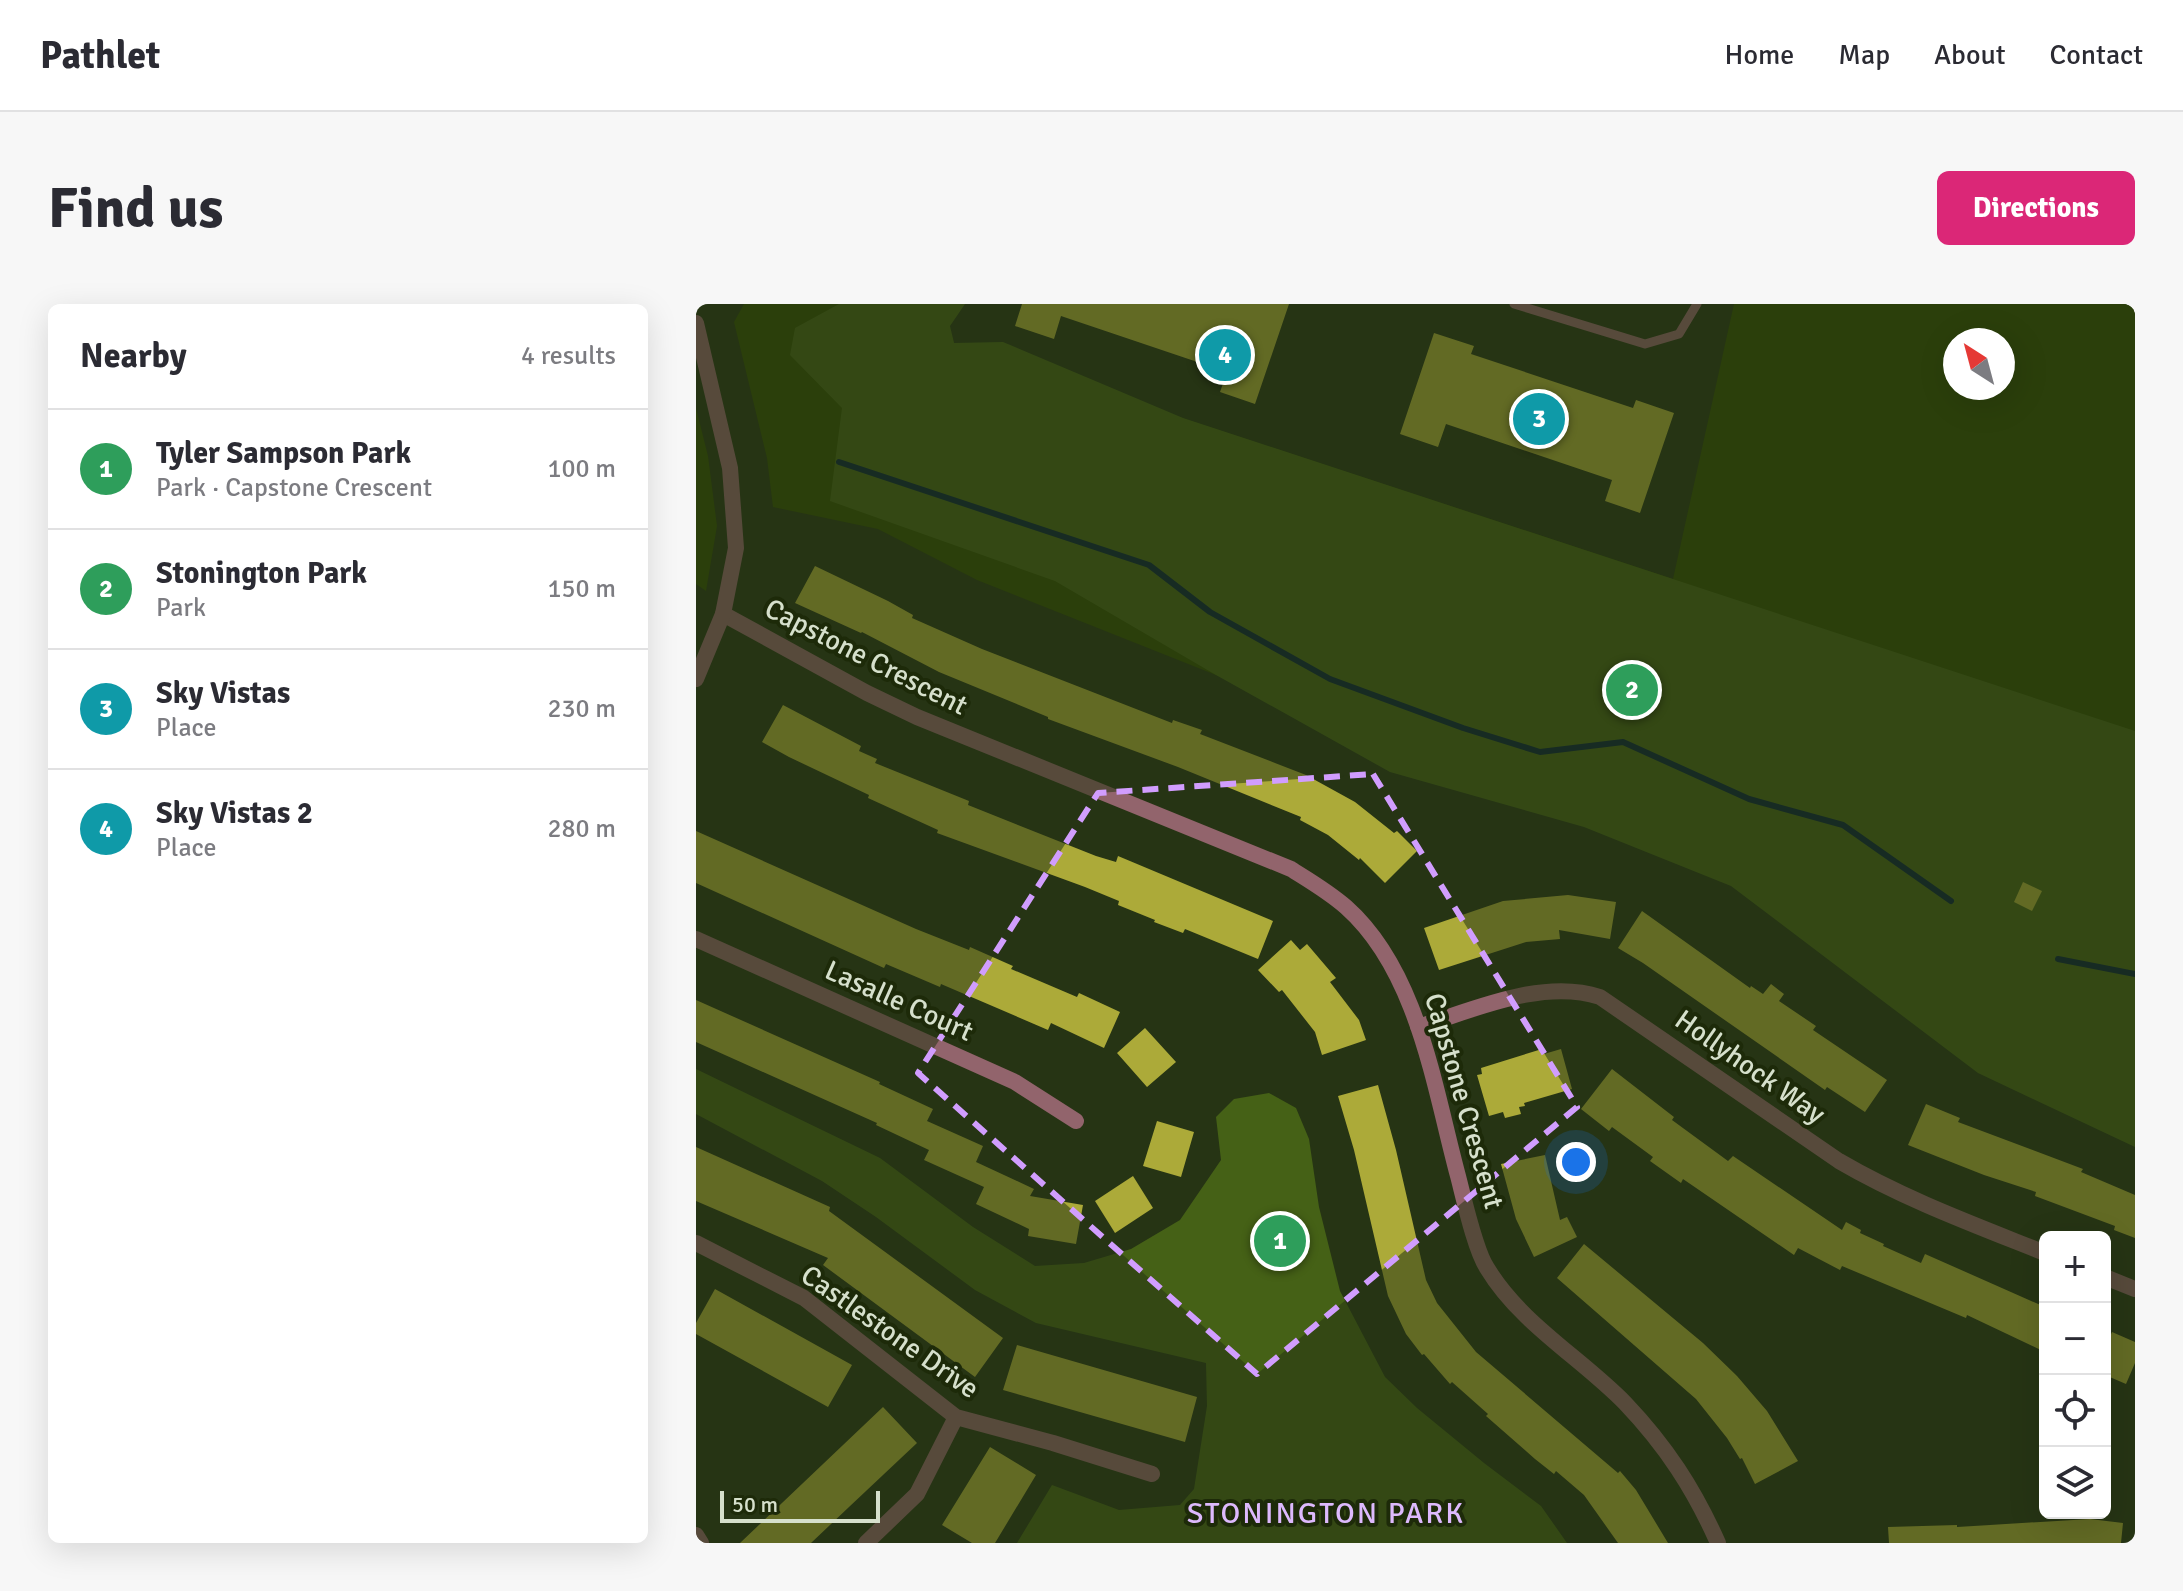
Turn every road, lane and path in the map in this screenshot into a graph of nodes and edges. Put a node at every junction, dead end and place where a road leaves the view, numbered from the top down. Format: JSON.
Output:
{"nodes":[{"id":1,"x":1514,"y":304,"type":"edge"},
{"id":2,"x":1697,"y":304,"type":"edge"},
{"id":3,"x":696,"y":323,"type":"edge"},
{"id":4,"x":723,"y":614,"type":"junction"},
{"id":5,"x":696,"y":679,"type":"edge"},
{"id":6,"x":696,"y":939,"type":"edge"},
{"id":7,"x":1418,"y":1027,"type":"junction"},
{"id":8,"x":1076,"y":1121,"type":"dead end"},
{"id":9,"x":696,"y":1243,"type":"edge"},
{"id":10,"x":2039,"y":1251,"type":"edge"},
{"id":11,"x":2111,"y":1279,"type":"edge"},
{"id":12,"x":2135,"y":1289,"type":"edge"},
{"id":13,"x":956,"y":1417,"type":"junction"},
{"id":14,"x":1152,"y":1474,"type":"dead end"},
{"id":15,"x":696,"y":1535,"type":"edge"},
{"id":16,"x":701,"y":1543,"type":"edge"},
{"id":17,"x":866,"y":1543,"type":"edge"},
{"id":18,"x":1718,"y":1543,"type":"edge"}],
"edges":[{"from":1,"to":2,"type":"lane"},
{"from":3,"to":4,"type":"street"},
{"from":4,"to":5,"type":"street"},
{"from":4,"to":7,"type":"street","name":"Capstone Crescent"},
{"from":6,"to":8,"type":"street","name":"Lasalle Court"},
{"from":7,"to":10,"type":"street","name":"Hollyhock Way"},
{"from":7,"to":18,"type":"street","name":"Capstone Crescent"},
{"from":9,"to":13,"type":"street","name":"Castlestone Drive"},
{"from":11,"to":12,"type":"street"},
{"from":13,"to":14,"type":"street","name":"Castlestone Drive"},
{"from":13,"to":17,"type":"street"},
{"from":15,"to":16,"type":"street"}]}
